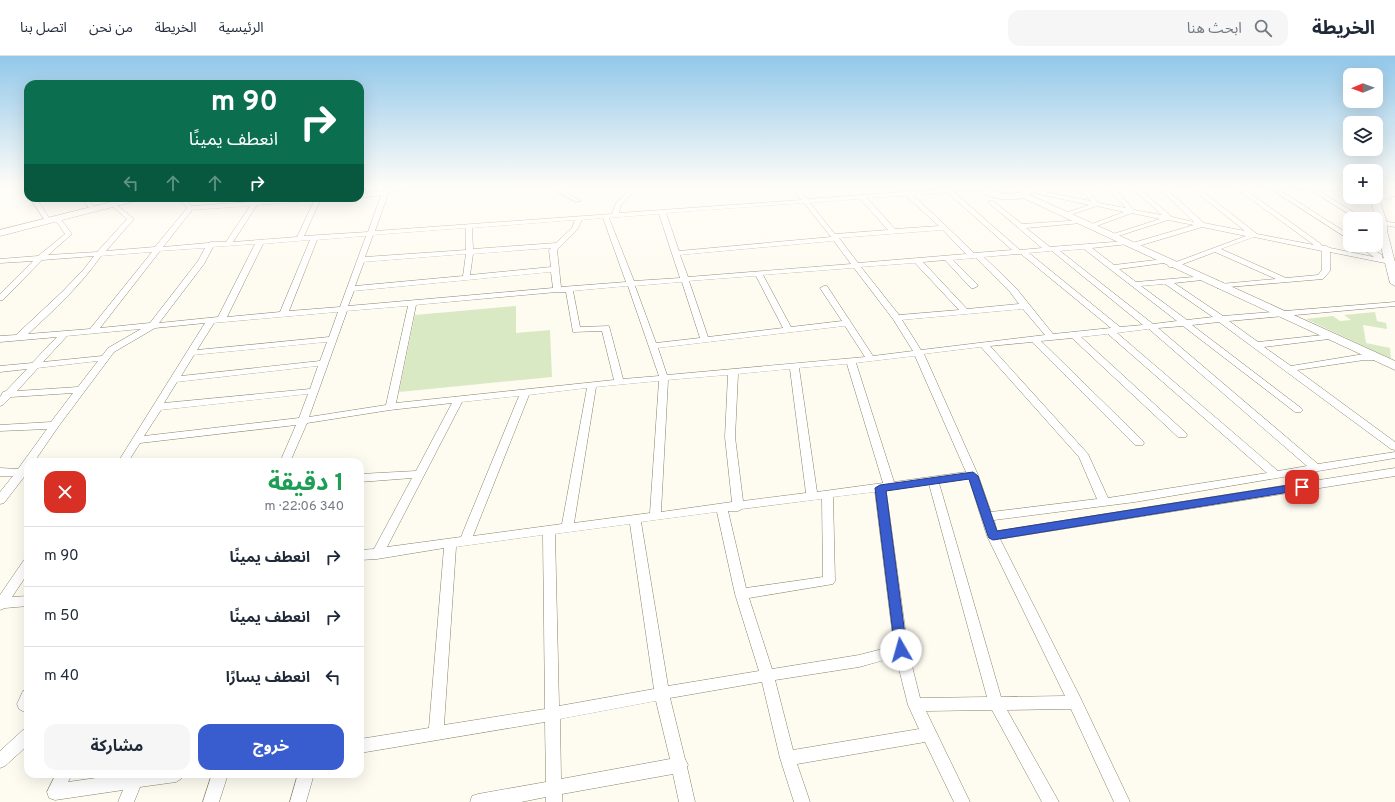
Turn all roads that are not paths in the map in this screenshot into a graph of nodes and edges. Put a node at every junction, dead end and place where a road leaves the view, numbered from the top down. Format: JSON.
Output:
{"nodes":[{"id":1,"x":49,"y":221,"type":"edge"},
{"id":2,"x":53,"y":221,"type":"edge"},
{"id":3,"x":128,"y":221,"type":"edge"},
{"id":4,"x":179,"y":221,"type":"edge"},
{"id":5,"x":243,"y":221,"type":"edge"},
{"id":6,"x":307,"y":221,"type":"edge"},
{"id":7,"x":375,"y":221,"type":"edge"},
{"id":8,"x":540,"y":221,"type":"edge"},
{"id":9,"x":578,"y":221,"type":"edge"},
{"id":10,"x":607,"y":221,"type":"edge"},
{"id":11,"x":665,"y":221,"type":"edge"},
{"id":12,"x":821,"y":221,"type":"edge"},
{"id":13,"x":883,"y":221,"type":"edge"},
{"id":14,"x":937,"y":221,"type":"edge"},
{"id":15,"x":984,"y":221,"type":"edge"},
{"id":16,"x":1014,"y":221,"type":"edge"},
{"id":17,"x":1081,"y":221,"type":"joint"},
{"id":18,"x":1105,"y":221,"type":"edge"},
{"id":19,"x":1160,"y":221,"type":"edge"},
{"id":20,"x":1182,"y":221,"type":"edge"},
{"id":21,"x":1197,"y":221,"type":"edge"},
{"id":22,"x":1236,"y":221,"type":"edge"},
{"id":23,"x":1285,"y":221,"type":"edge"},
{"id":24,"x":1323,"y":221,"type":"edge"},
{"id":25,"x":1202,"y":225,"type":"junction"},
{"id":26,"x":1395,"y":225,"type":"edge"},
{"id":27,"x":469,"y":226,"type":"junction"},
{"id":28,"x":1020,"y":226,"type":"junction"},
{"id":29,"x":1091,"y":226,"type":"junction"},
{"id":30,"x":1383,"y":227,"type":"edge"},
{"id":31,"x":945,"y":228,"type":"junction"},
{"id":32,"x":893,"y":231,"type":"junction"},
{"id":33,"x":1,"y":232,"type":"edge"},
{"id":34,"x":370,"y":233,"type":"junction"},
{"id":35,"x":1343,"y":234,"type":"edge"},
{"id":36,"x":1254,"y":235,"type":"junction"},
{"id":37,"x":1112,"y":236,"type":"junction"},
{"id":38,"x":834,"y":237,"type":"junction"},
{"id":39,"x":314,"y":238,"type":"junction"},
{"id":40,"x":1383,"y":238,"type":"edge"},
{"id":41,"x":299,"y":239,"type":"junction"},
{"id":42,"x":260,"y":242,"type":"junction"},
{"id":43,"x":229,"y":243,"type":"junction"},
{"id":44,"x":211,"y":244,"type":"junction"},
{"id":45,"x":559,"y":245,"type":"junction"},
{"id":46,"x":1129,"y":245,"type":"junction"},
{"id":47,"x":1086,"y":247,"type":"junction"},
{"id":48,"x":157,"y":248,"type":"junction"},
{"id":49,"x":1324,"y":248,"type":"junction"},
{"id":50,"x":1214,"y":249,"type":"junction"},
{"id":51,"x":1051,"y":250,"type":"junction"},
{"id":52,"x":470,"y":252,"type":"junction"},
{"id":53,"x":1021,"y":252,"type":"junction"},
{"id":54,"x":1373,"y":252,"type":"edge"},
{"id":55,"x":676,"y":253,"type":"junction"},
{"id":56,"x":98,"y":254,"type":"junction"},
{"id":57,"x":975,"y":256,"type":"junction"},
{"id":58,"x":40,"y":258,"type":"junction"},
{"id":59,"x":947,"y":258,"type":"junction"},
{"id":60,"x":361,"y":260,"type":"junction"},
{"id":61,"x":0,"y":261,"type":"edge"},
{"id":62,"x":918,"y":261,"type":"junction"},
{"id":63,"x":1389,"y":261,"type":"edge"},
{"id":64,"x":1168,"y":263,"type":"junction"},
{"id":65,"x":857,"y":266,"type":"junction"},
{"id":66,"x":1113,"y":267,"type":"junction"},
{"id":67,"x":555,"y":269,"type":"junction"},
{"id":68,"x":759,"y":274,"type":"junction"},
{"id":69,"x":466,"y":278,"type":"junction"},
{"id":70,"x":1202,"y":278,"type":"junction"},
{"id":71,"x":1285,"y":279,"type":"junction"},
{"id":72,"x":686,"y":281,"type":"junction"},
{"id":73,"x":1166,"y":281,"type":"junction"},
{"id":74,"x":1395,"y":283,"type":"edge"},
{"id":75,"x":631,"y":284,"type":"junction"},
{"id":76,"x":1135,"y":284,"type":"junction"},
{"id":77,"x":974,"y":286,"type":"dead end"},
{"id":78,"x":1220,"y":286,"type":"junction"},
{"id":79,"x":824,"y":288,"type":"dead end"},
{"id":80,"x":351,"y":289,"type":"junction"},
{"id":81,"x":569,"y":289,"type":"junction"},
{"id":82,"x":557,"y":290,"type":"junction"},
{"id":83,"x":0,"y":298,"type":"edge"},
{"id":84,"x":412,"y":304,"type":"junction"},
{"id":85,"x":1395,"y":304,"type":"edge"},
{"id":86,"x":1025,"y":306,"type":"junction"},
{"id":87,"x":344,"y":310,"type":"junction"},
{"id":88,"x":964,"y":310,"type":"junction"},
{"id":89,"x":1278,"y":313,"type":"junction"},
{"id":90,"x":283,"y":315,"type":"junction"},
{"id":91,"x":898,"y":318,"type":"junction"},
{"id":92,"x":1221,"y":319,"type":"junction"},
{"id":93,"x":221,"y":320,"type":"junction"},
{"id":94,"x":211,"y":321,"type":"junction"},
{"id":95,"x":847,"y":322,"type":"junction"},
{"id":96,"x":1185,"y":323,"type":"junction"},
{"id":97,"x":1150,"y":326,"type":"junction"},
{"id":98,"x":150,"y":327,"type":"junction"},
{"id":99,"x":788,"y":330,"type":"junction"},
{"id":100,"x":1114,"y":330,"type":"junction"},
{"id":101,"x":92,"y":332,"type":"junction"},
{"id":102,"x":1074,"y":334,"type":"junction"},
{"id":103,"x":63,"y":335,"type":"junction"},
{"id":104,"x":1329,"y":336,"type":"junction"},
{"id":105,"x":1051,"y":337,"type":"junction"},
{"id":106,"x":18,"y":338,"type":"junction"},
{"id":107,"x":0,"y":339,"type":"edge"},
{"id":108,"x":1034,"y":339,"type":"junction"},
{"id":109,"x":333,"y":340,"type":"junction"},
{"id":110,"x":705,"y":340,"type":"junction"},
{"id":111,"x":983,"y":344,"type":"junction"},
{"id":112,"x":1257,"y":345,"type":"junction"},
{"id":113,"x":653,"y":346,"type":"junction"},
{"id":114,"x":918,"y":352,"type":"junction"},
{"id":115,"x":191,"y":353,"type":"junction"},
{"id":116,"x":1375,"y":357,"type":"junction"},
{"id":117,"x":105,"y":358,"type":"junction"},
{"id":118,"x":872,"y":358,"type":"junction"},
{"id":119,"x":851,"y":362,"type":"junction"},
{"id":120,"x":324,"y":363,"type":"junction"},
{"id":121,"x":35,"y":366,"type":"junction"},
{"id":122,"x":1395,"y":366,"type":"edge"},
{"id":123,"x":794,"y":367,"type":"junction"},
{"id":124,"x":0,"y":369,"type":"edge"},
{"id":125,"x":1289,"y":369,"type":"junction"},
{"id":126,"x":733,"y":373,"type":"junction"},
{"id":127,"x":664,"y":378,"type":"junction"},
{"id":128,"x":174,"y":380,"type":"junction"},
{"id":129,"x":618,"y":382,"type":"junction"},
{"id":130,"x":592,"y":385,"type":"junction"},
{"id":131,"x":81,"y":390,"type":"junction"},
{"id":132,"x":314,"y":391,"type":"junction"},
{"id":133,"x":526,"y":392,"type":"junction"},
{"id":134,"x":4,"y":394,"type":"edge"},
{"id":135,"x":459,"y":399,"type":"junction"},
{"id":136,"x":0,"y":403,"type":"edge"},
{"id":137,"x":157,"y":407,"type":"junction"},
{"id":138,"x":390,"y":407,"type":"junction"},
{"id":139,"x":1298,"y":410,"type":"dead end"},
{"id":140,"x":303,"y":421,"type":"junction"},
{"id":141,"x":54,"y":425,"type":"junction"},
{"id":142,"x":0,"y":428,"type":"edge"},
{"id":143,"x":1182,"y":435,"type":"dead end"},
{"id":144,"x":137,"y":440,"type":"junction"},
{"id":145,"x":1139,"y":443,"type":"dead end"},
{"id":146,"x":1395,"y":446,"type":"edge"},
{"id":147,"x":1395,"y":455,"type":"edge"},
{"id":148,"x":33,"y":458,"type":"edge"},
{"id":149,"x":126,"y":458,"type":"edge"},
{"id":150,"x":287,"y":458,"type":"edge"},
{"id":151,"x":24,"y":468,"type":"edge"},
{"id":152,"x":1316,"y":468,"type":"junction"},
{"id":153,"x":0,"y":472,"type":"edge"},
{"id":154,"x":24,"y":472,"type":"edge"},
{"id":155,"x":1395,"y":472,"type":"edge"},
{"id":156,"x":419,"y":474,"type":"junction"},
{"id":157,"x":1276,"y":475,"type":"junction"},
{"id":158,"x":973,"y":476,"type":"junction"},
{"id":159,"x":364,"y":478,"type":"edge"},
{"id":160,"x":934,"y":481,"type":"junction"},
{"id":161,"x":885,"y":488,"type":"junction"},
{"id":162,"x":827,"y":495,"type":"junction"},
{"id":163,"x":812,"y":497,"type":"junction"},
{"id":164,"x":0,"y":500,"type":"edge"},
{"id":165,"x":1104,"y":502,"type":"junction"},
{"id":166,"x":738,"y":507,"type":"junction"},
{"id":167,"x":722,"y":509,"type":"junction"},
{"id":168,"x":655,"y":517,"type":"junction"},
{"id":169,"x":986,"y":517,"type":"junction"},
{"id":170,"x":635,"y":520,"type":"junction"},
{"id":171,"x":567,"y":529,"type":"junction"},
{"id":172,"x":548,"y":531,"type":"junction"},
{"id":173,"x":993,"y":536,"type":"junction"},
{"id":174,"x":466,"y":542,"type":"junction"},
{"id":175,"x":450,"y":544,"type":"junction"},
{"id":176,"x":377,"y":554,"type":"junction"},
{"id":177,"x":364,"y":555,"type":"edge"},
{"id":178,"x":24,"y":569,"type":"edge"},
{"id":179,"x":741,"y":594,"type":"junction"},
{"id":180,"x":24,"y":601,"type":"edge"},
{"id":181,"x":0,"y":604,"type":"edge"},
{"id":182,"x":901,"y":650,"type":"junction"},
{"id":183,"x":767,"y":675,"type":"junction"},
{"id":184,"x":662,"y":694,"type":"junction"},
{"id":185,"x":1075,"y":702,"type":"junction"},
{"id":186,"x":996,"y":704,"type":"junction"},
{"id":187,"x":915,"y":705,"type":"junction"},
{"id":188,"x":553,"y":714,"type":"junction"},
{"id":189,"x":436,"y":734,"type":"junction"},
{"id":190,"x":929,"y":734,"type":"junction"},
{"id":191,"x":24,"y":739,"type":"edge"},
{"id":192,"x":364,"y":745,"type":"edge"},
{"id":193,"x":788,"y":758,"type":"junction"},
{"id":194,"x":0,"y":761,"type":"edge"},
{"id":195,"x":680,"y":765,"type":"junction"},
{"id":196,"x":62,"y":778,"type":"edge"},
{"id":197,"x":132,"y":778,"type":"edge"},
{"id":198,"x":137,"y":778,"type":"edge"},
{"id":199,"x":219,"y":778,"type":"edge"},
{"id":200,"x":305,"y":778,"type":"edge"},
{"id":201,"x":554,"y":795,"type":"edge"},
{"id":202,"x":126,"y":802,"type":"edge"},
{"id":203,"x":211,"y":802,"type":"edge"},
{"id":204,"x":298,"y":802,"type":"edge"},
{"id":205,"x":478,"y":802,"type":"edge"},
{"id":206,"x":687,"y":802,"type":"edge"},
{"id":207,"x":802,"y":802,"type":"edge"},
{"id":208,"x":962,"y":802,"type":"edge"},
{"id":209,"x":1051,"y":802,"type":"edge"},
{"id":210,"x":1122,"y":802,"type":"edge"}],
"edges":[{"from":1,"to":33,"type":"street"},
{"from":2,"to":58,"type":"street"},
{"from":3,"to":56,"type":"street"},
{"from":4,"to":48,"type":"street"},
{"from":5,"to":43,"type":"street"},
{"from":6,"to":41,"type":"street"},
{"from":7,"to":34,"type":"street"},
{"from":8,"to":27,"type":"street"},
{"from":9,"to":45,"type":"street"},
{"from":10,"to":75,"type":"street"},
{"from":11,"to":55,"type":"street"},
{"from":12,"to":38,"type":"street"},
{"from":13,"to":32,"type":"street"},
{"from":14,"to":31,"type":"street"},
{"from":15,"to":53,"type":"street"},
{"from":16,"to":28,"type":"street"},
{"from":17,"to":28,"type":"street"},
{"from":17,"to":29,"type":"street"},
{"from":18,"to":29,"type":"street"},
{"from":19,"to":37,"type":"street"},
{"from":20,"to":25,"type":"street"},
{"from":21,"to":25,"type":"street"},
{"from":22,"to":36,"type":"street"},
{"from":23,"to":49,"type":"street"},
{"from":24,"to":35,"type":"street"},
{"from":25,"to":36,"type":"street"},
{"from":25,"to":46,"type":"street"},
{"from":26,"to":30,"type":"street"},
{"from":27,"to":34,"type":"street"},
{"from":27,"to":52,"type":"street"},
{"from":28,"to":51,"type":"street"},
{"from":29,"to":37,"type":"street"},
{"from":31,"to":32,"type":"street"},
{"from":31,"to":57,"type":"street"},
{"from":32,"to":38,"type":"street"},
{"from":34,"to":39,"type":"street"},
{"from":34,"to":60,"type":"street"},
{"from":36,"to":49,"type":"street"},
{"from":36,"to":50,"type":"street"},
{"from":37,"to":46,"type":"street"},
{"from":38,"to":55,"type":"street"},
{"from":38,"to":65,"type":"street"},
{"from":39,"to":41,"type":"street"},
{"from":39,"to":90,"type":"street"},
{"from":40,"to":63,"type":"street"},
{"from":41,"to":42,"type":"street"},
{"from":42,"to":43,"type":"street"},
{"from":42,"to":93,"type":"street"},
{"from":43,"to":44,"type":"street"},
{"from":44,"to":48,"type":"street"},
{"from":44,"to":98,"type":"street"},
{"from":45,"to":52,"type":"street"},
{"from":45,"to":67,"type":"street"},
{"from":46,"to":47,"type":"street"},
{"from":46,"to":64,"type":"street"},
{"from":47,"to":51,"type":"street"},
{"from":47,"to":66,"type":"street"},
{"from":48,"to":56,"type":"street"},
{"from":48,"to":101,"type":"street"},
{"from":49,"to":63,"type":"street"},
{"from":49,"to":71,"type":"street"},
{"from":50,"to":64,"type":"street"},
{"from":50,"to":71,"type":"street"},
{"from":51,"to":53,"type":"street"},
{"from":51,"to":97,"type":"street"},
{"from":52,"to":60,"type":"street"},
{"from":52,"to":69,"type":"street"},
{"from":53,"to":57,"type":"street"},
{"from":53,"to":100,"type":"street"},
{"from":54,"to":63,"type":"street"},
{"from":55,"to":72,"type":"street"},
{"from":56,"to":58,"type":"street"},
{"from":56,"to":106,"type":"street"},
{"from":57,"to":59,"type":"street"},
{"from":57,"to":86,"type":"street"},
{"from":58,"to":61,"type":"street"},
{"from":58,"to":83,"type":"street"},
{"from":59,"to":62,"type":"street"},
{"from":59,"to":77,"type":"street"},
{"from":60,"to":80,"type":"street"},
{"from":62,"to":65,"type":"street"},
{"from":62,"to":88,"type":"street"},
{"from":63,"to":74,"type":"street"},
{"from":64,"to":66,"type":"street"},
{"from":64,"to":70,"type":"street"},
{"from":65,"to":68,"type":"street"},
{"from":65,"to":91,"type":"street"},
{"from":66,"to":76,"type":"street"},
{"from":67,"to":69,"type":"street"},
{"from":67,"to":82,"type":"street"},
{"from":68,"to":72,"type":"street"},
{"from":68,"to":99,"type":"street"},
{"from":69,"to":80,"type":"street"},
{"from":70,"to":73,"type":"street"},
{"from":70,"to":78,"type":"street"},
{"from":71,"to":78,"type":"street"},
{"from":72,"to":75,"type":"street"},
{"from":72,"to":110,"type":"street"},
{"from":73,"to":76,"type":"street"},
{"from":73,"to":92,"type":"street"},
{"from":75,"to":81,"type":"street"},
{"from":75,"to":113,"type":"street"},
{"from":76,"to":96,"type":"street"},
{"from":78,"to":89,"type":"street"},
{"from":79,"to":95,"type":"street"},
{"from":80,"to":87,"type":"street"},
{"from":81,"to":82,"type":"street"},
{"from":81,"to":129,"type":"street"},
{"from":82,"to":84,"type":"street"},
{"from":84,"to":87,"type":"street"},
{"from":84,"to":138,"type":"street"},
{"from":85,"to":89,"type":"street"},
{"from":86,"to":88,"type":"street"},
{"from":86,"to":105,"type":"street"},
{"from":87,"to":90,"type":"street"},
{"from":87,"to":109,"type":"street"},
{"from":88,"to":91,"type":"street"},
{"from":89,"to":92,"type":"street"},
{"from":89,"to":104,"type":"street"},
{"from":90,"to":93,"type":"street"},
{"from":91,"to":114,"type":"street"},
{"from":92,"to":96,"type":"street"},
{"from":92,"to":112,"type":"street"},
{"from":93,"to":94,"type":"street"},
{"from":94,"to":98,"type":"street"},
{"from":94,"to":115,"type":"street"},
{"from":95,"to":99,"type":"street"},
{"from":95,"to":118,"type":"street"},
{"from":96,"to":97,"type":"street"},
{"from":96,"to":139,"type":"street"},
{"from":97,"to":100,"type":"street"},
{"from":97,"to":152,"type":"street"},
{"from":98,"to":101,"type":"street"},
{"from":98,"to":117,"type":"street"},
{"from":99,"to":110,"type":"street"},
{"from":100,"to":102,"type":"street"},
{"from":100,"to":157,"type":"street"},
{"from":101,"to":103,"type":"street"},
{"from":102,"to":105,"type":"street"},
{"from":102,"to":143,"type":"street"},
{"from":103,"to":106,"type":"street"},
{"from":103,"to":121,"type":"street"},
{"from":104,"to":112,"type":"street"},
{"from":104,"to":116,"type":"street"},
{"from":105,"to":108,"type":"street"},
{"from":106,"to":107,"type":"street"},
{"from":108,"to":111,"type":"street"},
{"from":108,"to":145,"type":"street"},
{"from":109,"to":115,"type":"street"},
{"from":109,"to":120,"type":"street"},
{"from":110,"to":113,"type":"street"},
{"from":111,"to":114,"type":"street"},
{"from":111,"to":165,"type":"street"},
{"from":112,"to":125,"type":"street"},
{"from":113,"to":127,"type":"street"},
{"from":114,"to":118,"type":"street"},
{"from":114,"to":158,"type":"street"},
{"from":115,"to":128,"type":"street"},
{"from":116,"to":122,"type":"street"},
{"from":116,"to":125,"type":"street"},
{"from":117,"to":121,"type":"street"},
{"from":117,"to":131,"type":"street"},
{"from":118,"to":119,"type":"street"},
{"from":119,"to":123,"type":"street"},
{"from":119,"to":161,"type":"street"},
{"from":120,"to":128,"type":"street"},
{"from":120,"to":132,"type":"street"},
{"from":121,"to":124,"type":"street"},
{"from":121,"to":134,"type":"street"},
{"from":123,"to":126,"type":"street"},
{"from":123,"to":163,"type":"street"},
{"from":125,"to":146,"type":"street"},
{"from":126,"to":127,"type":"street"},
{"from":126,"to":166,"type":"street"},
{"from":127,"to":129,"type":"street"},
{"from":127,"to":168,"type":"street"},
{"from":128,"to":137,"type":"street"},
{"from":129,"to":130,"type":"street"},
{"from":130,"to":133,"type":"street"},
{"from":130,"to":171,"type":"street"},
{"from":131,"to":134,"type":"street"},
{"from":131,"to":141,"type":"street"},
{"from":132,"to":137,"type":"street"},
{"from":132,"to":140,"type":"street"},
{"from":133,"to":135,"type":"street"},
{"from":133,"to":174,"type":"street"},
{"from":134,"to":136,"type":"street"},
{"from":135,"to":138,"type":"street"},
{"from":135,"to":156,"type":"street"},
{"from":137,"to":144,"type":"street"},
{"from":138,"to":140,"type":"street"},
{"from":140,"to":144,"type":"street"},
{"from":140,"to":150,"type":"street"},
{"from":141,"to":142,"type":"street"},
{"from":141,"to":148,"type":"street"},
{"from":144,"to":149,"type":"street"},
{"from":147,"to":152,"type":"street"},
{"from":151,"to":153,"type":"street"},
{"from":152,"to":157,"type":"street"},
{"from":154,"to":164,"type":"street"},
{"from":155,"to":173,"type":"street"},
{"from":156,"to":159,"type":"street"},
{"from":156,"to":176,"type":"street"},
{"from":157,"to":165,"type":"street"},
{"from":158,"to":160,"type":"street"},
{"from":158,"to":169,"type":"street"},
{"from":160,"to":161,"type":"street"},
{"from":160,"to":186,"type":"street"},
{"from":161,"to":162,"type":"street"},
{"from":161,"to":182,"type":"street"},
{"from":162,"to":163,"type":"street"},
{"from":162,"to":179,"type":"street"},
{"from":163,"to":166,"type":"street"},
{"from":165,"to":169,"type":"street"},
{"from":166,"to":167,"type":"street"},
{"from":167,"to":168,"type":"street"},
{"from":167,"to":179,"type":"street"},
{"from":168,"to":170,"type":"street"},
{"from":169,"to":173,"type":"street"},
{"from":170,"to":171,"type":"street"},
{"from":170,"to":184,"type":"street"},
{"from":171,"to":172,"type":"street"},
{"from":172,"to":174,"type":"street"},
{"from":172,"to":188,"type":"street"},
{"from":173,"to":185,"type":"street"},
{"from":174,"to":175,"type":"street"},
{"from":175,"to":176,"type":"street"},
{"from":175,"to":189,"type":"street"},
{"from":176,"to":177,"type":"street"},
{"from":178,"to":181,"type":"street"},
{"from":179,"to":183,"type":"street"},
{"from":180,"to":181,"type":"street"},
{"from":182,"to":183,"type":"street"},
{"from":182,"to":187,"type":"street"},
{"from":183,"to":184,"type":"street"},
{"from":183,"to":193,"type":"street"},
{"from":184,"to":188,"type":"street"},
{"from":184,"to":195,"type":"street"},
{"from":185,"to":186,"type":"street"},
{"from":185,"to":210,"type":"street"},
{"from":186,"to":187,"type":"street"},
{"from":186,"to":209,"type":"street"},
{"from":187,"to":190,"type":"street"},
{"from":188,"to":189,"type":"street"},
{"from":188,"to":201,"type":"street"},
{"from":189,"to":192,"type":"street"},
{"from":190,"to":193,"type":"street"},
{"from":190,"to":208,"type":"street"},
{"from":191,"to":194,"type":"street"},
{"from":193,"to":207,"type":"street"},
{"from":195,"to":201,"type":"street"},
{"from":195,"to":206,"type":"street"},
{"from":196,"to":197,"type":"street"},
{"from":198,"to":202,"type":"street"},
{"from":199,"to":203,"type":"street"},
{"from":200,"to":204,"type":"street"},
{"from":201,"to":205,"type":"street"}]}
